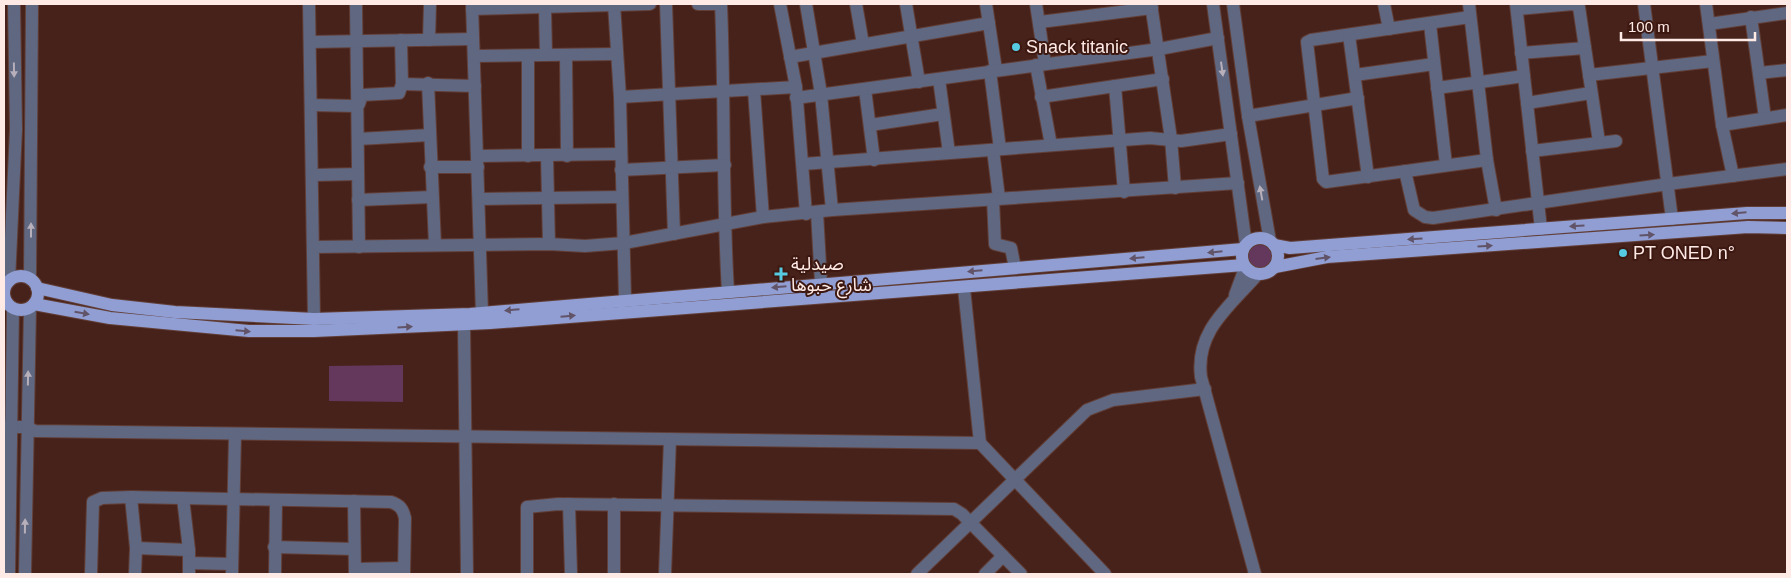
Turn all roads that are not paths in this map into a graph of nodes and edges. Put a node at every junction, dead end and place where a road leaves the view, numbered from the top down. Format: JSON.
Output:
{"nodes":[{"id":1,"x":14,"y":4,"type":"edge"},
{"id":2,"x":32,"y":4,"type":"edge"},
{"id":3,"x":309,"y":4,"type":"edge"},
{"id":4,"x":356,"y":4,"type":"edge"},
{"id":5,"x":430,"y":4,"type":"edge"},
{"id":6,"x":650,"y":4,"type":"edge"},
{"id":7,"x":666,"y":4,"type":"edge"},
{"id":8,"x":698,"y":4,"type":"edge"},
{"id":9,"x":721,"y":4,"type":"edge"},
{"id":10,"x":780,"y":4,"type":"edge"},
{"id":11,"x":806,"y":4,"type":"edge"},
{"id":12,"x":856,"y":4,"type":"edge"},
{"id":13,"x":906,"y":4,"type":"edge"},
{"id":14,"x":986,"y":4,"type":"edge"},
{"id":15,"x":1036,"y":4,"type":"edge"},
{"id":16,"x":1214,"y":4,"type":"edge"},
{"id":17,"x":1233,"y":4,"type":"edge"},
{"id":18,"x":1384,"y":4,"type":"edge"},
{"id":19,"x":1644,"y":4,"type":"edge"},
{"id":20,"x":1706,"y":4,"type":"edge"},
{"id":21,"x":614,"y":5,"type":"edge"},
{"id":22,"x":472,"y":6,"type":"edge"},
{"id":23,"x":528,"y":6,"type":"edge"},
{"id":24,"x":1151,"y":6,"type":"edge"},
{"id":25,"x":1516,"y":6,"type":"edge"},
{"id":26,"x":545,"y":8,"type":"junction"},
{"id":27,"x":1080,"y":10,"type":"edge"},
{"id":28,"x":1470,"y":10,"type":"edge"},
{"id":29,"x":1787,"y":13,"type":"edge"},
{"id":30,"x":1751,"y":17,"type":"junction"},
{"id":31,"x":1040,"y":22,"type":"junction"},
{"id":32,"x":988,"y":23,"type":"junction"},
{"id":33,"x":1430,"y":24,"type":"junction"},
{"id":34,"x":1709,"y":24,"type":"junction"},
{"id":35,"x":1389,"y":30,"type":"junction"},
{"id":36,"x":1349,"y":35,"type":"junction"},
{"id":37,"x":912,"y":36,"type":"junction"},
{"id":38,"x":1218,"y":38,"type":"junction"},
{"id":39,"x":9,"y":39,"type":"edge"},
{"id":40,"x":474,"y":39,"type":"junction"},
{"id":41,"x":401,"y":40,"type":"junction"},
{"id":42,"x":429,"y":40,"type":"junction"},
{"id":43,"x":357,"y":41,"type":"junction"},
{"id":44,"x":310,"y":42,"type":"junction"},
{"id":45,"x":863,"y":44,"type":"junction"},
{"id":46,"x":1585,"y":48,"type":"junction"},
{"id":47,"x":1159,"y":49,"type":"junction"},
{"id":48,"x":814,"y":53,"type":"junction"},
{"id":49,"x":1521,"y":53,"type":"junction"},
{"id":50,"x":617,"y":54,"type":"junction"},
{"id":51,"x":546,"y":55,"type":"junction"},
{"id":52,"x":566,"y":55,"type":"junction"},
{"id":53,"x":474,"y":56,"type":"junction"},
{"id":54,"x":528,"y":56,"type":"junction"},
{"id":55,"x":790,"y":57,"type":"junction"},
{"id":56,"x":1713,"y":61,"type":"junction"},
{"id":57,"x":1040,"y":64,"type":"junction"},
{"id":58,"x":1434,"y":64,"type":"junction"},
{"id":59,"x":1652,"y":69,"type":"junction"},
{"id":60,"x":1787,"y":70,"type":"edge"},
{"id":61,"x":993,"y":71,"type":"junction"},
{"id":62,"x":1760,"y":73,"type":"junction"},
{"id":63,"x":1355,"y":75,"type":"junction"},
{"id":64,"x":1524,"y":76,"type":"junction"},
{"id":65,"x":1589,"y":76,"type":"junction"},
{"id":66,"x":939,"y":79,"type":"junction"},
{"id":67,"x":1163,"y":79,"type":"junction"},
{"id":68,"x":919,"y":82,"type":"junction"},
{"id":69,"x":1478,"y":82,"type":"junction"},
{"id":70,"x":428,"y":83,"type":"junction"},
{"id":71,"x":402,"y":84,"type":"junction"},
{"id":72,"x":475,"y":86,"type":"junction"},
{"id":73,"x":1115,"y":86,"type":"junction"},
{"id":74,"x":1437,"y":88,"type":"junction"},
{"id":75,"x":865,"y":89,"type":"junction"},
{"id":76,"x":724,"y":90,"type":"junction"},
{"id":77,"x":754,"y":90,"type":"junction"},
{"id":78,"x":796,"y":93,"type":"junction"},
{"id":79,"x":1592,"y":93,"type":"junction"},
{"id":80,"x":671,"y":94,"type":"junction"},
{"id":81,"x":821,"y":94,"type":"junction"},
{"id":82,"x":620,"y":97,"type":"junction"},
{"id":83,"x":1041,"y":97,"type":"junction"},
{"id":84,"x":1358,"y":98,"type":"junction"},
{"id":85,"x":1527,"y":103,"type":"junction"},
{"id":86,"x":311,"y":105,"type":"junction"},
{"id":87,"x":358,"y":105,"type":"junction"},
{"id":88,"x":1314,"y":107,"type":"junction"},
{"id":89,"x":943,"y":114,"type":"junction"},
{"id":90,"x":1787,"y":114,"type":"edge"},
{"id":91,"x":1248,"y":116,"type":"junction"},
{"id":92,"x":1765,"y":118,"type":"junction"},
{"id":93,"x":1722,"y":125,"type":"junction"},
{"id":94,"x":870,"y":126,"type":"junction"},
{"id":95,"x":1231,"y":134,"type":"junction"},
{"id":96,"x":430,"y":135,"type":"junction"},
{"id":97,"x":358,"y":139,"type":"junction"},
{"id":98,"x":1171,"y":139,"type":"junction"},
{"id":99,"x":1121,"y":141,"type":"junction"},
{"id":100,"x":1616,"y":141,"type":"dead end"},
{"id":101,"x":1598,"y":142,"type":"junction"},
{"id":102,"x":1051,"y":145,"type":"junction"},
{"id":103,"x":997,"y":149,"type":"junction"},
{"id":104,"x":1532,"y":151,"type":"junction"},
{"id":105,"x":949,"y":152,"type":"junction"},
{"id":106,"x":621,"y":154,"type":"junction"},
{"id":107,"x":528,"y":156,"type":"junction"},
{"id":108,"x":547,"y":156,"type":"junction"},
{"id":109,"x":566,"y":156,"type":"junction"},
{"id":110,"x":874,"y":160,"type":"junction"},
{"id":111,"x":1488,"y":160,"type":"junction"},
{"id":112,"x":478,"y":161,"type":"junction"},
{"id":113,"x":827,"y":163,"type":"junction"},
{"id":114,"x":803,"y":164,"type":"junction"},
{"id":115,"x":725,"y":165,"type":"junction"},
{"id":116,"x":1446,"y":165,"type":"junction"},
{"id":117,"x":430,"y":167,"type":"junction"},
{"id":118,"x":673,"y":167,"type":"junction"},
{"id":119,"x":1787,"y":169,"type":"edge"},
{"id":120,"x":621,"y":170,"type":"junction"},
{"id":121,"x":1405,"y":171,"type":"junction"},
{"id":122,"x":314,"y":174,"type":"junction"},
{"id":123,"x":358,"y":174,"type":"junction"},
{"id":124,"x":1368,"y":176,"type":"junction"},
{"id":125,"x":1733,"y":176,"type":"junction"},
{"id":126,"x":1238,"y":183,"type":"junction"},
{"id":127,"x":1668,"y":184,"type":"junction"},
{"id":128,"x":1175,"y":188,"type":"junction"},
{"id":129,"x":1124,"y":192,"type":"junction"},
{"id":130,"x":432,"y":197,"type":"junction"},
{"id":131,"x":621,"y":197,"type":"junction"},
{"id":132,"x":479,"y":198,"type":"junction"},
{"id":133,"x":549,"y":198,"type":"junction"},
{"id":134,"x":996,"y":198,"type":"junction"},
{"id":135,"x":358,"y":200,"type":"junction"},
{"id":136,"x":1537,"y":204,"type":"junction"},
{"id":137,"x":832,"y":210,"type":"junction"},
{"id":138,"x":1496,"y":210,"type":"junction"},
{"id":139,"x":812,"y":213,"type":"junction"},
{"id":140,"x":1787,"y":213,"type":"edge"},
{"id":141,"x":9,"y":214,"type":"edge"},
{"id":142,"x":764,"y":217,"type":"junction"},
{"id":143,"x":1672,"y":219,"type":"junction"},
{"id":144,"x":724,"y":224,"type":"junction"},
{"id":145,"x":1787,"y":228,"type":"edge"},
{"id":146,"x":1541,"y":229,"type":"junction"},
{"id":147,"x":674,"y":234,"type":"junction"},
{"id":148,"x":624,"y":243,"type":"junction"},
{"id":149,"x":1272,"y":243,"type":"junction"},
{"id":150,"x":480,"y":244,"type":"junction"},
{"id":151,"x":549,"y":244,"type":"junction"},
{"id":152,"x":434,"y":245,"type":"junction"},
{"id":153,"x":313,"y":247,"type":"junction"},
{"id":154,"x":359,"y":247,"type":"junction"},
{"id":155,"x":1244,"y":247,"type":"junction"},
{"id":156,"x":1244,"y":266,"type":"junction"},
{"id":157,"x":1275,"y":267,"type":"junction"},
{"id":158,"x":1015,"y":268,"type":"junction"},
{"id":159,"x":1257,"y":274,"type":"junction"},
{"id":160,"x":821,"y":283,"type":"junction"},
{"id":161,"x":34,"y":284,"type":"junction"},
{"id":162,"x":6,"y":288,"type":"edge"},
{"id":163,"x":964,"y":288,"type":"junction"},
{"id":164,"x":728,"y":291,"type":"junction"},
{"id":165,"x":625,"y":299,"type":"junction"},
{"id":166,"x":32,"y":306,"type":"junction"},
{"id":167,"x":1229,"y":306,"type":"junction"},
{"id":168,"x":12,"y":308,"type":"junction"},
{"id":169,"x":482,"y":313,"type":"junction"},
{"id":170,"x":314,"y":319,"type":"junction"},
{"id":171,"x":464,"y":324,"type":"junction"},
{"id":172,"x":1205,"y":389,"type":"junction"},
{"id":173,"x":29,"y":432,"type":"junction"},
{"id":174,"x":7,"y":433,"type":"edge"},
{"id":175,"x":235,"y":434,"type":"junction"},
{"id":176,"x":466,"y":436,"type":"junction"},
{"id":177,"x":670,"y":439,"type":"junction"},
{"id":178,"x":980,"y":443,"type":"junction"},
{"id":179,"x":1014,"y":481,"type":"junction"},
{"id":180,"x":131,"y":497,"type":"junction"},
{"id":181,"x":183,"y":498,"type":"junction"},
{"id":182,"x":232,"y":499,"type":"junction"},
{"id":183,"x":276,"y":500,"type":"junction"},
{"id":184,"x":354,"y":501,"type":"junction"},
{"id":185,"x":569,"y":504,"type":"junction"},
{"id":186,"x":614,"y":504,"type":"junction"},
{"id":187,"x":666,"y":504,"type":"junction"},
{"id":188,"x":970,"y":523,"type":"junction"},
{"id":189,"x":274,"y":547,"type":"junction"},
{"id":190,"x":136,"y":548,"type":"junction"},
{"id":191,"x":354,"y":549,"type":"junction"},
{"id":192,"x":189,"y":550,"type":"junction"},
{"id":193,"x":1003,"y":556,"type":"junction"},
{"id":194,"x":189,"y":569,"type":"edge"},
{"id":195,"x":232,"y":569,"type":"edge"},
{"id":196,"x":404,"y":571,"type":"edge"},
{"id":197,"x":355,"y":572,"type":"edge"},
{"id":198,"x":8,"y":574,"type":"edge"},
{"id":199,"x":25,"y":574,"type":"edge"},
{"id":200,"x":91,"y":574,"type":"edge"},
{"id":201,"x":135,"y":574,"type":"edge"},
{"id":202,"x":275,"y":574,"type":"edge"},
{"id":203,"x":467,"y":574,"type":"edge"},
{"id":204,"x":527,"y":574,"type":"edge"},
{"id":205,"x":571,"y":574,"type":"edge"},
{"id":206,"x":614,"y":574,"type":"edge"},
{"id":207,"x":665,"y":574,"type":"edge"},
{"id":208,"x":916,"y":574,"type":"edge"},
{"id":209,"x":985,"y":574,"type":"edge"},
{"id":210,"x":1021,"y":574,"type":"edge"},
{"id":211,"x":1105,"y":574,"type":"edge"},
{"id":212,"x":1255,"y":574,"type":"edge"}],
"edges":[{"from":1,"to":39,"type":"street"},
{"from":161,"to":2,"type":"street","one_way":true},
{"from":3,"to":44,"type":"street"},
{"from":4,"to":43,"type":"street"},
{"from":5,"to":42,"type":"street"},
{"from":6,"to":21,"type":"street"},
{"from":7,"to":80,"type":"street"},
{"from":8,"to":9,"type":"street"},
{"from":9,"to":76,"type":"street"},
{"from":10,"to":55,"type":"street"},
{"from":11,"to":48,"type":"street"},
{"from":12,"to":45,"type":"street"},
{"from":13,"to":37,"type":"street"},
{"from":14,"to":32,"type":"street"},
{"from":15,"to":31,"type":"street"},
{"from":16,"to":38,"type":"street"},
{"from":17,"to":91,"type":"street"},
{"from":18,"to":35,"type":"street"},
{"from":19,"to":59,"type":"street"},
{"from":20,"to":34,"type":"street"},
{"from":21,"to":26,"type":"street"},
{"from":21,"to":50,"type":"street"},
{"from":22,"to":23,"type":"street"},
{"from":22,"to":40,"type":"street"},
{"from":23,"to":26,"type":"street"},
{"from":24,"to":27,"type":"street"},
{"from":24,"to":47,"type":"street"},
{"from":25,"to":46,"type":"street"},
{"from":25,"to":49,"type":"street"},
{"from":26,"to":51,"type":"street"},
{"from":27,"to":31,"type":"street"},
{"from":28,"to":33,"type":"street"},
{"from":28,"to":69,"type":"street"},
{"from":29,"to":30,"type":"street"},
{"from":30,"to":34,"type":"street"},
{"from":30,"to":62,"type":"street"},
{"from":31,"to":57,"type":"street"},
{"from":32,"to":37,"type":"street"},
{"from":32,"to":61,"type":"street"},
{"from":33,"to":35,"type":"street"},
{"from":33,"to":58,"type":"street"},
{"from":34,"to":56,"type":"street"},
{"from":35,"to":36,"type":"street"},
{"from":36,"to":63,"type":"street"},
{"from":36,"to":88,"type":"street"},
{"from":37,"to":45,"type":"street"},
{"from":37,"to":68,"type":"street"},
{"from":38,"to":47,"type":"street"},
{"from":38,"to":95,"type":"street","one_way":true},
{"from":39,"to":141,"type":"street","one_way":true},
{"from":40,"to":42,"type":"street"},
{"from":40,"to":53,"type":"street"},
{"from":41,"to":42,"type":"street"},
{"from":41,"to":43,"type":"street"},
{"from":41,"to":71,"type":"street"},
{"from":43,"to":44,"type":"street"},
{"from":43,"to":87,"type":"street"},
{"from":44,"to":86,"type":"street"},
{"from":45,"to":48,"type":"street"},
{"from":46,"to":49,"type":"street"},
{"from":46,"to":65,"type":"street"},
{"from":47,"to":57,"type":"street"},
{"from":47,"to":67,"type":"street"},
{"from":48,"to":55,"type":"street"},
{"from":48,"to":81,"type":"street"},
{"from":49,"to":64,"type":"street"},
{"from":50,"to":52,"type":"street"},
{"from":50,"to":82,"type":"street"},
{"from":51,"to":52,"type":"street"},
{"from":51,"to":54,"type":"street"},
{"from":52,"to":109,"type":"street"},
{"from":53,"to":54,"type":"street"},
{"from":53,"to":72,"type":"street"},
{"from":54,"to":107,"type":"street"},
{"from":55,"to":78,"type":"street"},
{"from":56,"to":59,"type":"street"},
{"from":56,"to":93,"type":"street"},
{"from":57,"to":61,"type":"street"},
{"from":57,"to":83,"type":"street"},
{"from":58,"to":63,"type":"street"},
{"from":58,"to":74,"type":"street"},
{"from":59,"to":65,"type":"street"},
{"from":59,"to":127,"type":"street"},
{"from":60,"to":62,"type":"street"},
{"from":61,"to":66,"type":"street"},
{"from":61,"to":103,"type":"street"},
{"from":62,"to":92,"type":"street"},
{"from":63,"to":84,"type":"street"},
{"from":64,"to":69,"type":"street"},
{"from":64,"to":85,"type":"street"},
{"from":65,"to":79,"type":"street"},
{"from":66,"to":68,"type":"street"},
{"from":66,"to":89,"type":"street"},
{"from":67,"to":73,"type":"street"},
{"from":67,"to":98,"type":"street"},
{"from":68,"to":75,"type":"street"},
{"from":69,"to":74,"type":"street"},
{"from":69,"to":111,"type":"street"},
{"from":70,"to":71,"type":"street"},
{"from":70,"to":72,"type":"street"},
{"from":70,"to":96,"type":"street"},
{"from":71,"to":87,"type":"street"},
{"from":72,"to":112,"type":"street"},
{"from":73,"to":83,"type":"street"},
{"from":73,"to":99,"type":"street"},
{"from":74,"to":116,"type":"street"},
{"from":75,"to":81,"type":"street"},
{"from":75,"to":94,"type":"street"},
{"from":76,"to":77,"type":"street"},
{"from":76,"to":80,"type":"street"},
{"from":76,"to":115,"type":"street"},
{"from":77,"to":78,"type":"street"},
{"from":77,"to":142,"type":"street"},
{"from":78,"to":81,"type":"street"},
{"from":78,"to":114,"type":"street"},
{"from":79,"to":85,"type":"street"},
{"from":79,"to":101,"type":"street"},
{"from":80,"to":82,"type":"street"},
{"from":80,"to":118,"type":"street"},
{"from":81,"to":113,"type":"street"},
{"from":82,"to":106,"type":"street"},
{"from":83,"to":102,"type":"street"},
{"from":84,"to":88,"type":"street"},
{"from":84,"to":124,"type":"street"},
{"from":85,"to":104,"type":"street"},
{"from":86,"to":87,"type":"street"},
{"from":86,"to":122,"type":"street"},
{"from":87,"to":97,"type":"street"},
{"from":88,"to":91,"type":"street"},
{"from":88,"to":124,"type":"street"},
{"from":89,"to":94,"type":"street"},
{"from":89,"to":105,"type":"street"},
{"from":90,"to":92,"type":"street"},
{"from":149,"to":91,"type":"street","one_way":true},
{"from":92,"to":93,"type":"street"},
{"from":93,"to":125,"type":"street"},
{"from":94,"to":110,"type":"street"},
{"from":95,"to":98,"type":"street"},
{"from":95,"to":126,"type":"street"},
{"from":96,"to":97,"type":"street"},
{"from":96,"to":117,"type":"street"},
{"from":97,"to":123,"type":"street"},
{"from":98,"to":99,"type":"street"},
{"from":98,"to":128,"type":"street"},
{"from":99,"to":102,"type":"street"},
{"from":99,"to":129,"type":"street"},
{"from":100,"to":101,"type":"street"},
{"from":101,"to":104,"type":"street"},
{"from":102,"to":103,"type":"street"},
{"from":103,"to":105,"type":"street"},
{"from":103,"to":134,"type":"street"},
{"from":104,"to":136,"type":"street"},
{"from":105,"to":110,"type":"street"},
{"from":106,"to":109,"type":"street"},
{"from":106,"to":120,"type":"street"},
{"from":107,"to":108,"type":"street"},
{"from":107,"to":112,"type":"street"},
{"from":108,"to":109,"type":"street"},
{"from":108,"to":133,"type":"street"},
{"from":110,"to":113,"type":"street"},
{"from":111,"to":116,"type":"street"},
{"from":111,"to":138,"type":"street"},
{"from":112,"to":117,"type":"street"},
{"from":112,"to":132,"type":"street"},
{"from":113,"to":114,"type":"street"},
{"from":113,"to":137,"type":"street"},
{"from":114,"to":139,"type":"street"},
{"from":115,"to":118,"type":"street"},
{"from":115,"to":144,"type":"street"},
{"from":116,"to":121,"type":"street"},
{"from":117,"to":130,"type":"street"},
{"from":118,"to":120,"type":"street"},
{"from":118,"to":147,"type":"street"},
{"from":119,"to":125,"type":"street"},
{"from":120,"to":131,"type":"street"},
{"from":121,"to":124,"type":"street"},
{"from":121,"to":138,"type":"street"},
{"from":122,"to":123,"type":"street"},
{"from":122,"to":153,"type":"street"},
{"from":123,"to":135,"type":"street"},
{"from":125,"to":127,"type":"street"},
{"from":126,"to":128,"type":"street"},
{"from":126,"to":155,"type":"street"},
{"from":127,"to":136,"type":"street"},
{"from":127,"to":143,"type":"street"},
{"from":128,"to":129,"type":"street"},
{"from":129,"to":134,"type":"street"},
{"from":130,"to":135,"type":"street"},
{"from":130,"to":152,"type":"street"},
{"from":131,"to":133,"type":"street"},
{"from":131,"to":148,"type":"street"},
{"from":132,"to":133,"type":"street"},
{"from":132,"to":150,"type":"street"},
{"from":133,"to":151,"type":"street"},
{"from":134,"to":137,"type":"street"},
{"from":134,"to":158,"type":"street"},
{"from":135,"to":154,"type":"street"},
{"from":136,"to":138,"type":"street"},
{"from":136,"to":146,"type":"street"},
{"from":137,"to":139,"type":"street"},
{"from":139,"to":142,"type":"street"},
{"from":139,"to":160,"type":"street"},
{"from":140,"to":143,"type":"main road","one_way":true},
{"from":141,"to":162,"type":"street"},
{"from":142,"to":144,"type":"street"},
{"from":143,"to":146,"type":"main road","one_way":true},
{"from":144,"to":147,"type":"street"},
{"from":144,"to":164,"type":"street"},
{"from":157,"to":145,"type":"main road","one_way":true},
{"from":146,"to":149,"type":"main road","one_way":true},
{"from":147,"to":148,"type":"street"},
{"from":148,"to":151,"type":"street"},
{"from":148,"to":165,"type":"street"},
{"from":149,"to":155,"type":"main road"},
{"from":149,"to":157,"type":"main road"},
{"from":150,"to":151,"type":"street"},
{"from":150,"to":152,"type":"street"},
{"from":150,"to":169,"type":"street"},
{"from":152,"to":154,"type":"street"},
{"from":153,"to":154,"type":"street"},
{"from":153,"to":170,"type":"street"},
{"from":155,"to":156,"type":"main road"},
{"from":155,"to":158,"type":"main road","one_way":true},
{"from":156,"to":159,"type":"main road"},
{"from":156,"to":163,"type":"main road"},
{"from":156,"to":167,"type":"street"},
{"from":157,"to":159,"type":"main road"},
{"from":158,"to":160,"type":"main road","one_way":true},
{"from":159,"to":167,"type":"street"},
{"from":160,"to":164,"type":"main road","one_way":true},
{"from":161,"to":162,"type":"main road"},
{"from":161,"to":166,"type":"main road"},
{"from":161,"to":170,"type":"main road"},
{"from":162,"to":168,"type":"main road"},
{"from":171,"to":163,"type":"main road","one_way":true},
{"from":163,"to":178,"type":"street"},
{"from":164,"to":165,"type":"main road"},
{"from":165,"to":169,"type":"main road","one_way":true},
{"from":166,"to":168,"type":"main road"},
{"from":166,"to":171,"type":"main road","one_way":true},
{"from":173,"to":166,"type":"street","one_way":true},
{"from":167,"to":172,"type":"street"},
{"from":168,"to":174,"type":"street"},
{"from":169,"to":170,"type":"main road"},
{"from":171,"to":176,"type":"street"},
{"from":172,"to":179,"type":"street"},
{"from":172,"to":212,"type":"street"},
{"from":173,"to":174,"type":"street"},
{"from":173,"to":175,"type":"street"},
{"from":199,"to":173,"type":"street","one_way":true},
{"from":174,"to":198,"type":"street"},
{"from":175,"to":176,"type":"street"},
{"from":175,"to":182,"type":"street"},
{"from":176,"to":177,"type":"street"},
{"from":176,"to":203,"type":"street"},
{"from":177,"to":178,"type":"street"},
{"from":177,"to":187,"type":"street"},
{"from":178,"to":179,"type":"street"},
{"from":179,"to":188,"type":"street"},
{"from":179,"to":211,"type":"street"},
{"from":180,"to":181,"type":"street"},
{"from":180,"to":190,"type":"street"},
{"from":180,"to":200,"type":"street"},
{"from":181,"to":182,"type":"street"},
{"from":181,"to":192,"type":"street"},
{"from":182,"to":183,"type":"street"},
{"from":182,"to":195,"type":"street"},
{"from":183,"to":184,"type":"street"},
{"from":183,"to":189,"type":"street"},
{"from":184,"to":191,"type":"street"},
{"from":184,"to":196,"type":"street"},
{"from":185,"to":186,"type":"street"},
{"from":185,"to":204,"type":"street"},
{"from":185,"to":205,"type":"street"},
{"from":186,"to":187,"type":"street"},
{"from":186,"to":206,"type":"street"},
{"from":187,"to":188,"type":"street"},
{"from":187,"to":207,"type":"street"},
{"from":188,"to":193,"type":"street"},
{"from":188,"to":208,"type":"street"},
{"from":189,"to":191,"type":"street"},
{"from":189,"to":202,"type":"street"},
{"from":190,"to":192,"type":"street"},
{"from":190,"to":201,"type":"street"},
{"from":191,"to":197,"type":"street"},
{"from":192,"to":194,"type":"street"},
{"from":193,"to":209,"type":"street"},
{"from":193,"to":210,"type":"street"},
{"from":194,"to":195,"type":"street"},
{"from":196,"to":197,"type":"street"}]}
